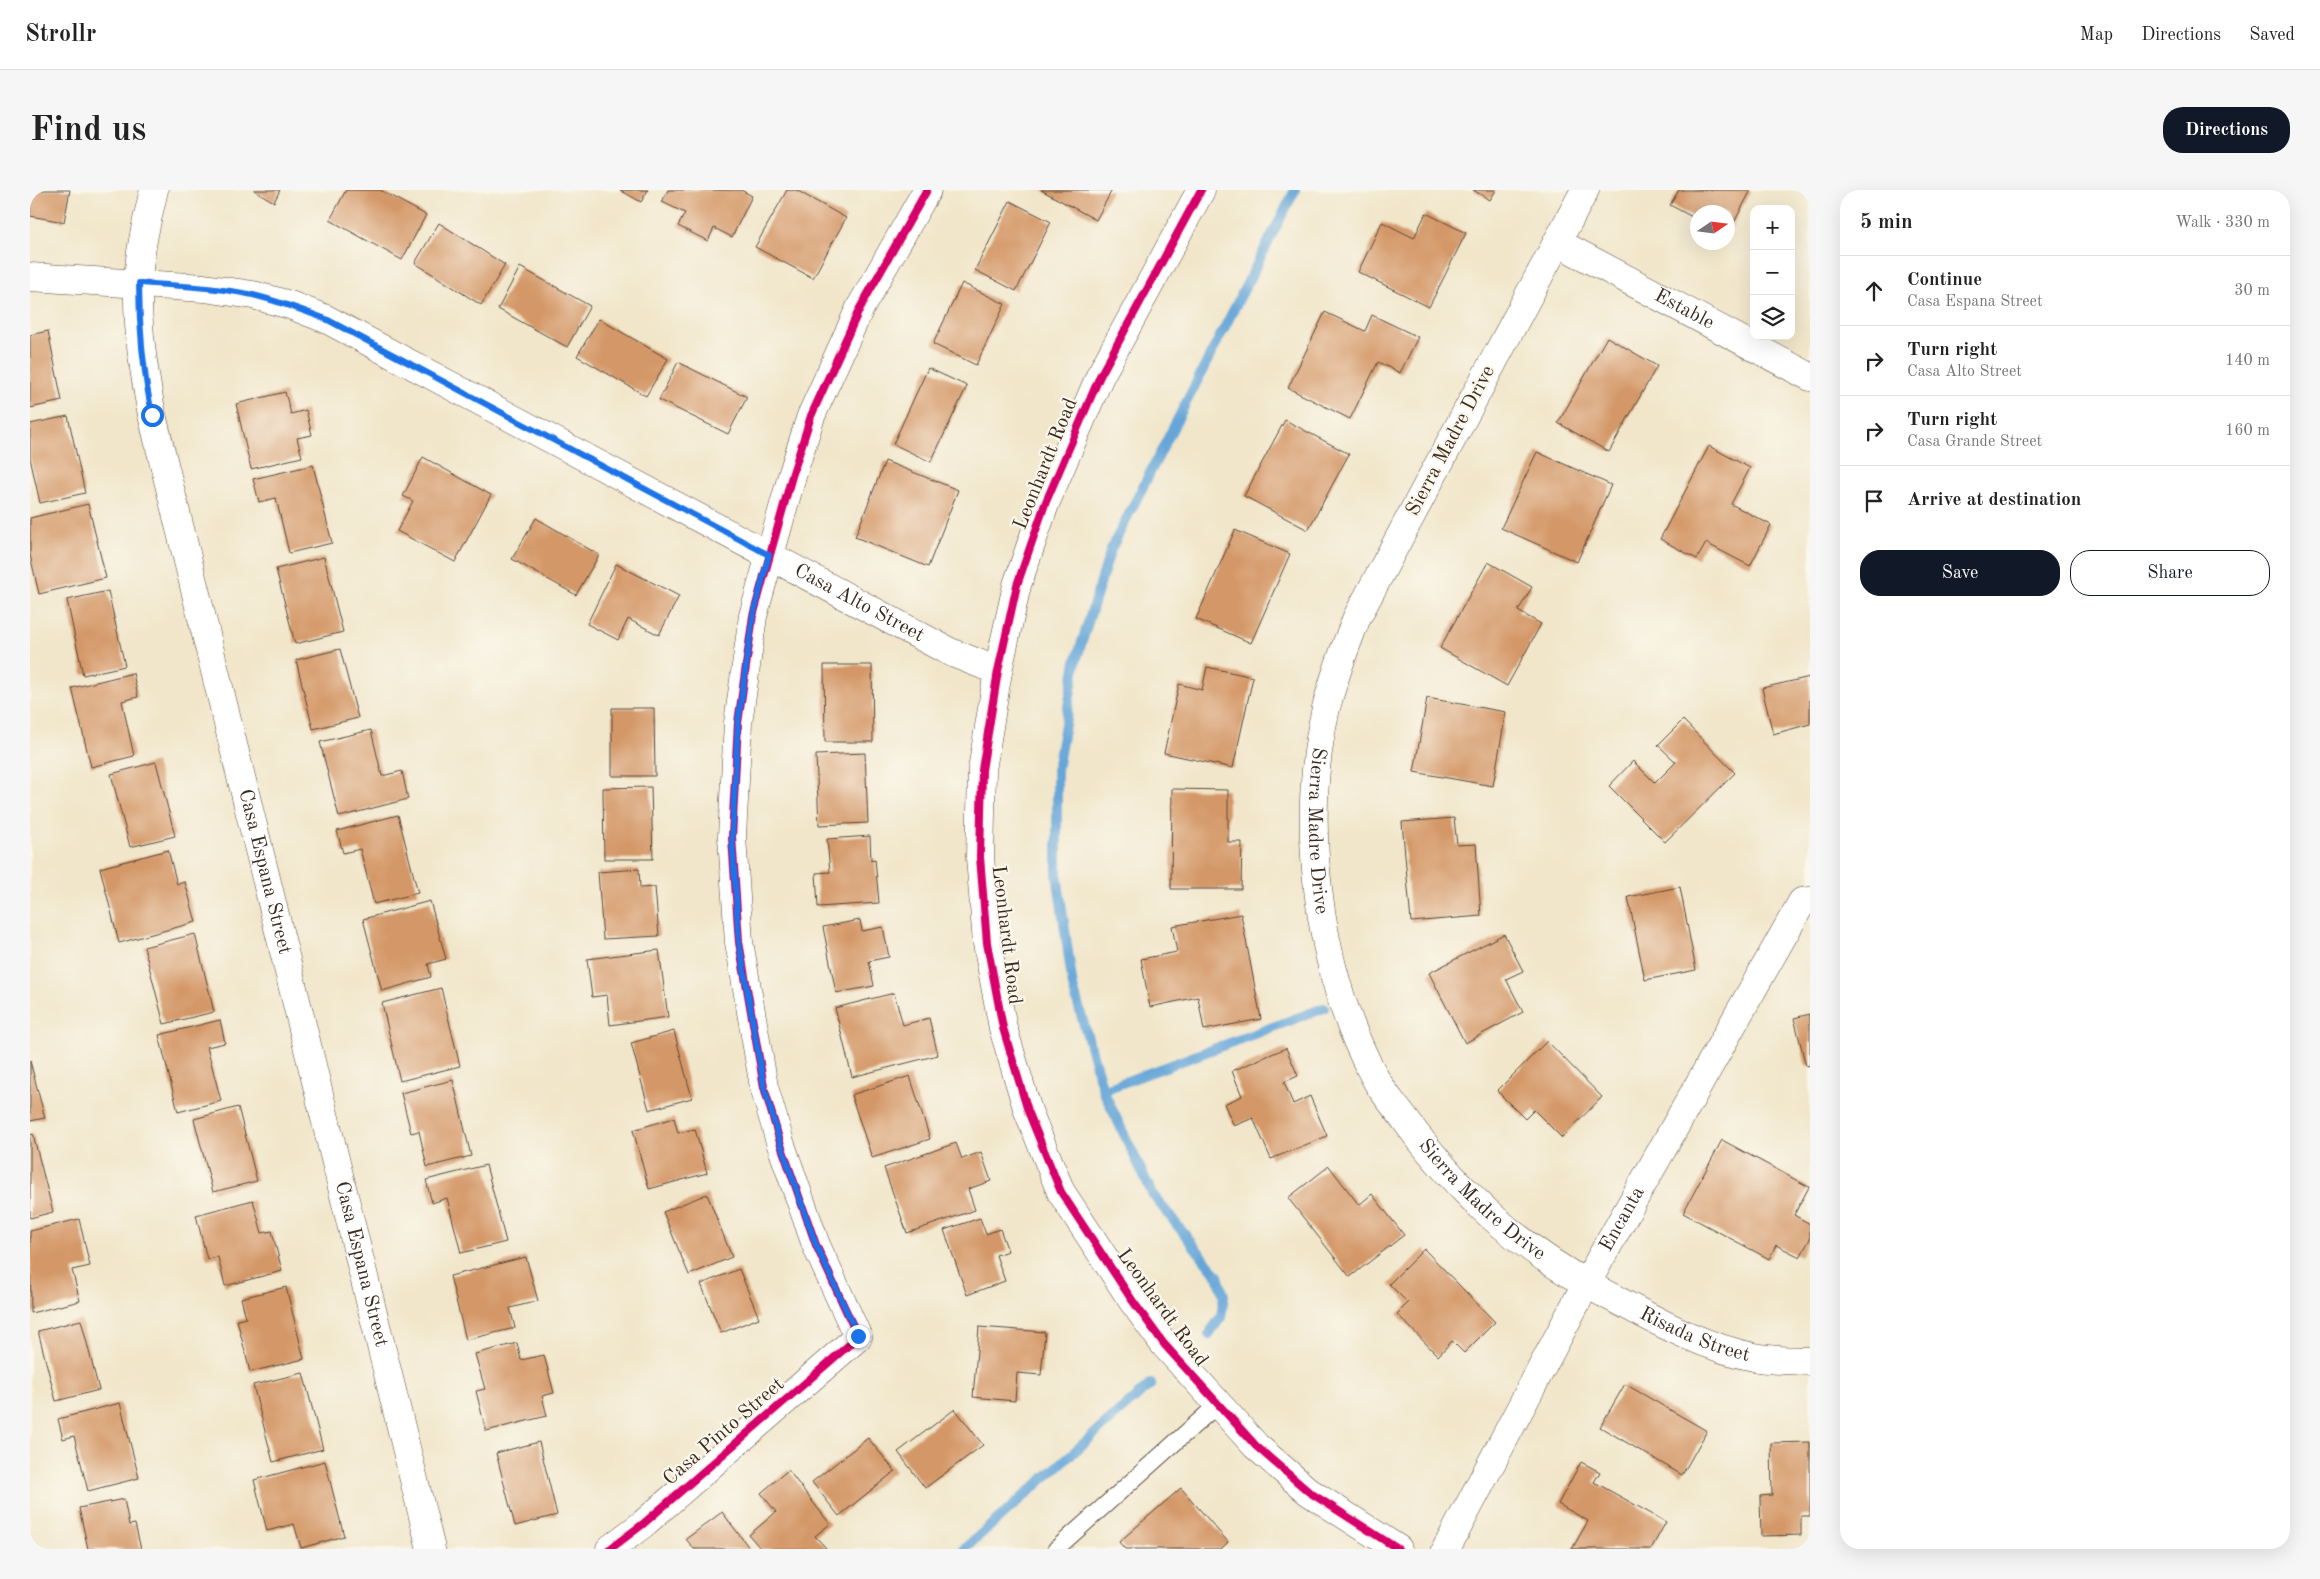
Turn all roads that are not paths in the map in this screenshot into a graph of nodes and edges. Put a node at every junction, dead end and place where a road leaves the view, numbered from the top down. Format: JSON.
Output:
{"nodes":[{"id":1,"x":154,"y":190,"type":"edge"},
{"id":2,"x":927,"y":190,"type":"edge"},
{"id":3,"x":1200,"y":190,"type":"edge"},
{"id":4,"x":1585,"y":190,"type":"edge"},
{"id":5,"x":1557,"y":242,"type":"junction"},
{"id":6,"x":30,"y":277,"type":"edge"},
{"id":7,"x":139,"y":283,"type":"junction"},
{"id":8,"x":1810,"y":377,"type":"edge"},
{"id":9,"x":769,"y":555,"type":"junction"},
{"id":10,"x":998,"y":671,"type":"junction"},
{"id":11,"x":1810,"y":901,"type":"edge"},
{"id":12,"x":1586,"y":1284,"type":"junction"},
{"id":13,"x":1810,"y":1361,"type":"edge"},
{"id":14,"x":1217,"y":1405,"type":"junction"},
{"id":15,"x":431,"y":1549,"type":"edge"},
{"id":16,"x":610,"y":1549,"type":"edge"},
{"id":17,"x":1057,"y":1549,"type":"edge"},
{"id":18,"x":1398,"y":1549,"type":"edge"},
{"id":19,"x":1446,"y":1549,"type":"edge"}],
"edges":[{"from":1,"to":7,"type":"street","name":"Casa Espana Street"},
{"from":2,"to":9,"type":"street"},
{"from":3,"to":10,"type":"street","name":"Leonhardt Road"},
{"from":4,"to":5,"type":"street","name":"Sierra Madre Drive"},
{"from":5,"to":8,"type":"street","name":"Estable"},
{"from":5,"to":12,"type":"street","name":"Sierra Madre Drive"},
{"from":6,"to":7,"type":"street","name":"Casa Alto Street"},
{"from":7,"to":9,"type":"street","name":"Casa Alto Street"},
{"from":7,"to":15,"type":"street","name":"Casa Espana Street"},
{"from":9,"to":10,"type":"street","name":"Casa Alto Street"},
{"from":9,"to":16,"type":"street","name":"Casa Pinto Street"},
{"from":10,"to":14,"type":"street","name":"Leonhardt Road"},
{"from":11,"to":12,"type":"street","name":"Encanta"},
{"from":12,"to":13,"type":"street","name":"Risada Street"},
{"from":12,"to":19,"type":"street","name":"Encanta"},
{"from":14,"to":17,"type":"lane"},
{"from":14,"to":18,"type":"street","name":"Leonhardt Road"}]}
